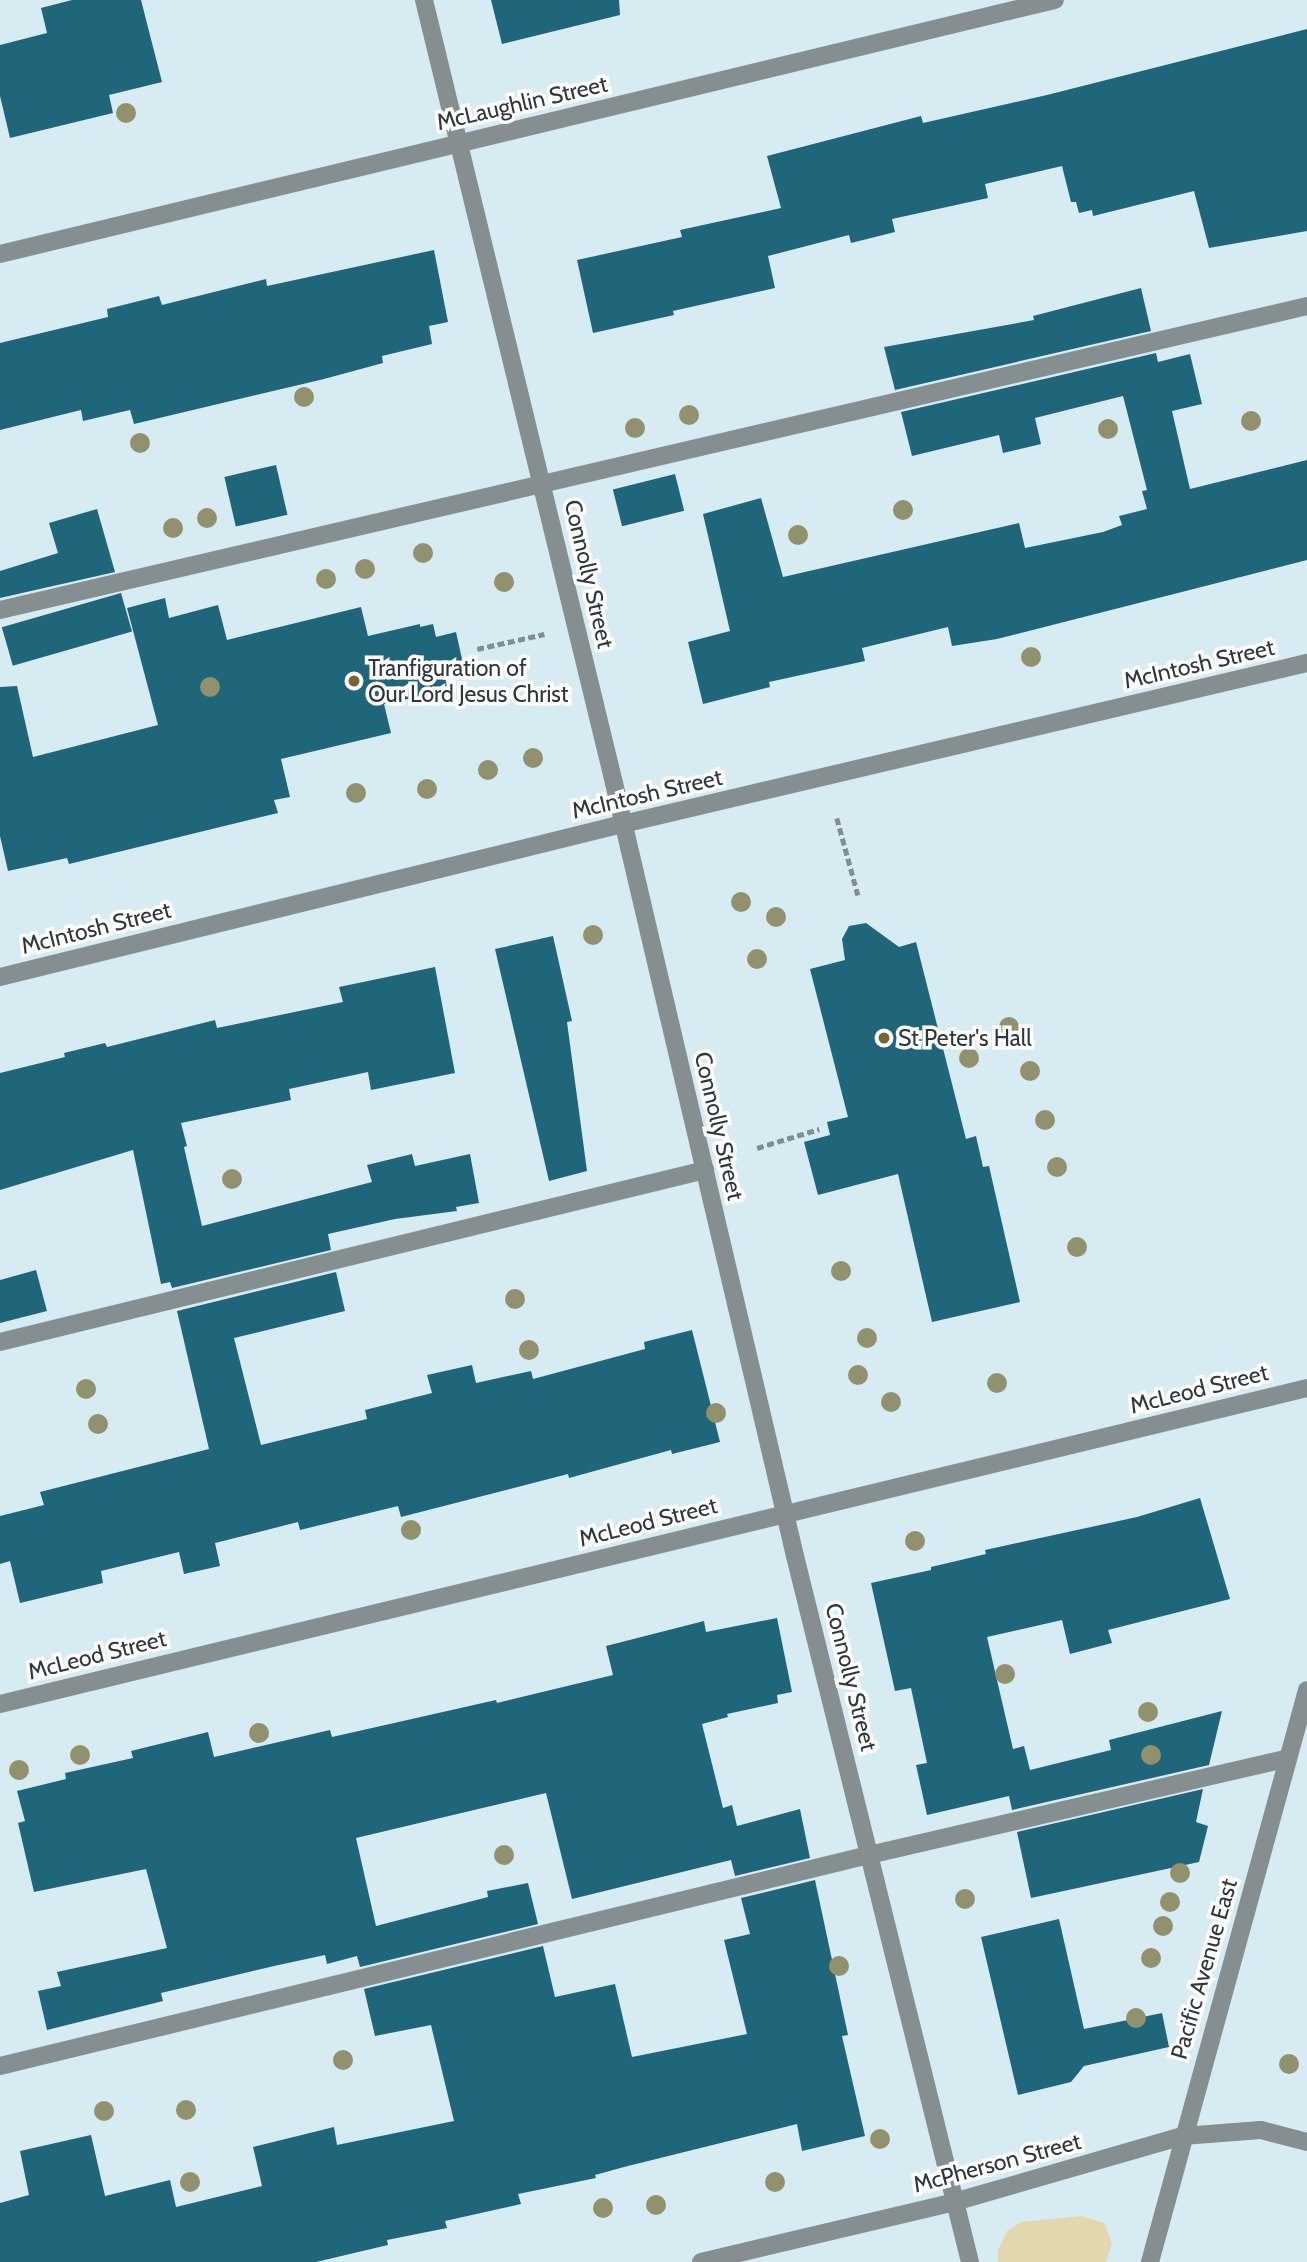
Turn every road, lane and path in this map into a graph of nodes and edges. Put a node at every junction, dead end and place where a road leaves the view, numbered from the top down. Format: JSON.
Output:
{"nodes":[{"id":1,"x":424,"y":0,"type":"edge"},
{"id":2,"x":1055,"y":0,"type":"edge"},
{"id":3,"x":461,"y":143,"type":"junction"},
{"id":4,"x":0,"y":254,"type":"edge"},
{"id":5,"x":1307,"y":306,"type":"edge"},
{"id":6,"x":543,"y":486,"type":"junction"},
{"id":7,"x":0,"y":610,"type":"edge"},
{"id":8,"x":576,"y":627,"type":"junction"},
{"id":9,"x":477,"y":649,"type":"dead end"},
{"id":10,"x":1307,"y":663,"type":"edge"},
{"id":11,"x":837,"y":818,"type":"dead end"},
{"id":12,"x":623,"y":824,"type":"junction"},
{"id":13,"x":858,"y":895,"type":"dead end"},
{"id":14,"x":0,"y":977,"type":"edge"},
{"id":15,"x":820,"y":1129,"type":"dead end"},
{"id":16,"x":757,"y":1148,"type":"dead end"},
{"id":17,"x":705,"y":1170,"type":"junction"},
{"id":18,"x":0,"y":1342,"type":"edge"},
{"id":19,"x":1307,"y":1388,"type":"edge"},
{"id":20,"x":786,"y":1514,"type":"junction"},
{"id":21,"x":1307,"y":1689,"type":"edge"},
{"id":22,"x":0,"y":1704,"type":"edge"},
{"id":23,"x":1288,"y":1758,"type":"junction"},
{"id":24,"x":869,"y":1855,"type":"junction"},
{"id":25,"x":0,"y":2066,"type":"edge"},
{"id":26,"x":1183,"y":2136,"type":"junction"},
{"id":27,"x":1307,"y":2142,"type":"edge"},
{"id":28,"x":954,"y":2202,"type":"junction"},
{"id":29,"x":702,"y":2262,"type":"edge"},
{"id":30,"x":970,"y":2262,"type":"edge"},
{"id":31,"x":1150,"y":2262,"type":"edge"}],
"edges":[{"from":1,"to":3,"type":"street","name":"Connolly Street"},
{"from":2,"to":3,"type":"street","name":"McLaughlin Street"},
{"from":3,"to":4,"type":"street","name":"McLaughlin Street"},
{"from":3,"to":6,"type":"street","name":"Connolly Street"},
{"from":5,"to":6,"type":"street"},
{"from":6,"to":7,"type":"street"},
{"from":6,"to":8,"type":"street","name":"Connolly Street"},
{"from":8,"to":9,"type":"path"},
{"from":8,"to":12,"type":"street","name":"Connolly Street"},
{"from":10,"to":12,"type":"street","name":"McIntosh Street"},
{"from":11,"to":13,"type":"path"},
{"from":12,"to":14,"type":"street","name":"McIntosh Street"},
{"from":12,"to":17,"type":"street","name":"Connolly Street"},
{"from":15,"to":16,"type":"path"},
{"from":17,"to":18,"type":"street"},
{"from":17,"to":20,"type":"street","name":"Connolly Street"},
{"from":19,"to":20,"type":"street","name":"McLeod Street"},
{"from":20,"to":22,"type":"street","name":"McLeod Street"},
{"from":20,"to":24,"type":"street","name":"Connolly Street"},
{"from":21,"to":23,"type":"street","name":"Pacific Avenue East"},
{"from":23,"to":24,"type":"street"},
{"from":23,"to":26,"type":"street","name":"Pacific Avenue East"},
{"from":24,"to":25,"type":"street"},
{"from":24,"to":28,"type":"street","name":"Connolly Street"},
{"from":26,"to":27,"type":"street","name":"McPherson Street"},
{"from":26,"to":28,"type":"street","name":"McPherson Street"},
{"from":26,"to":31,"type":"street","name":"Pacific Avenue East"},
{"from":28,"to":29,"type":"street","name":"McPherson Street"},
{"from":28,"to":30,"type":"street","name":"Connolly Street"}]}
